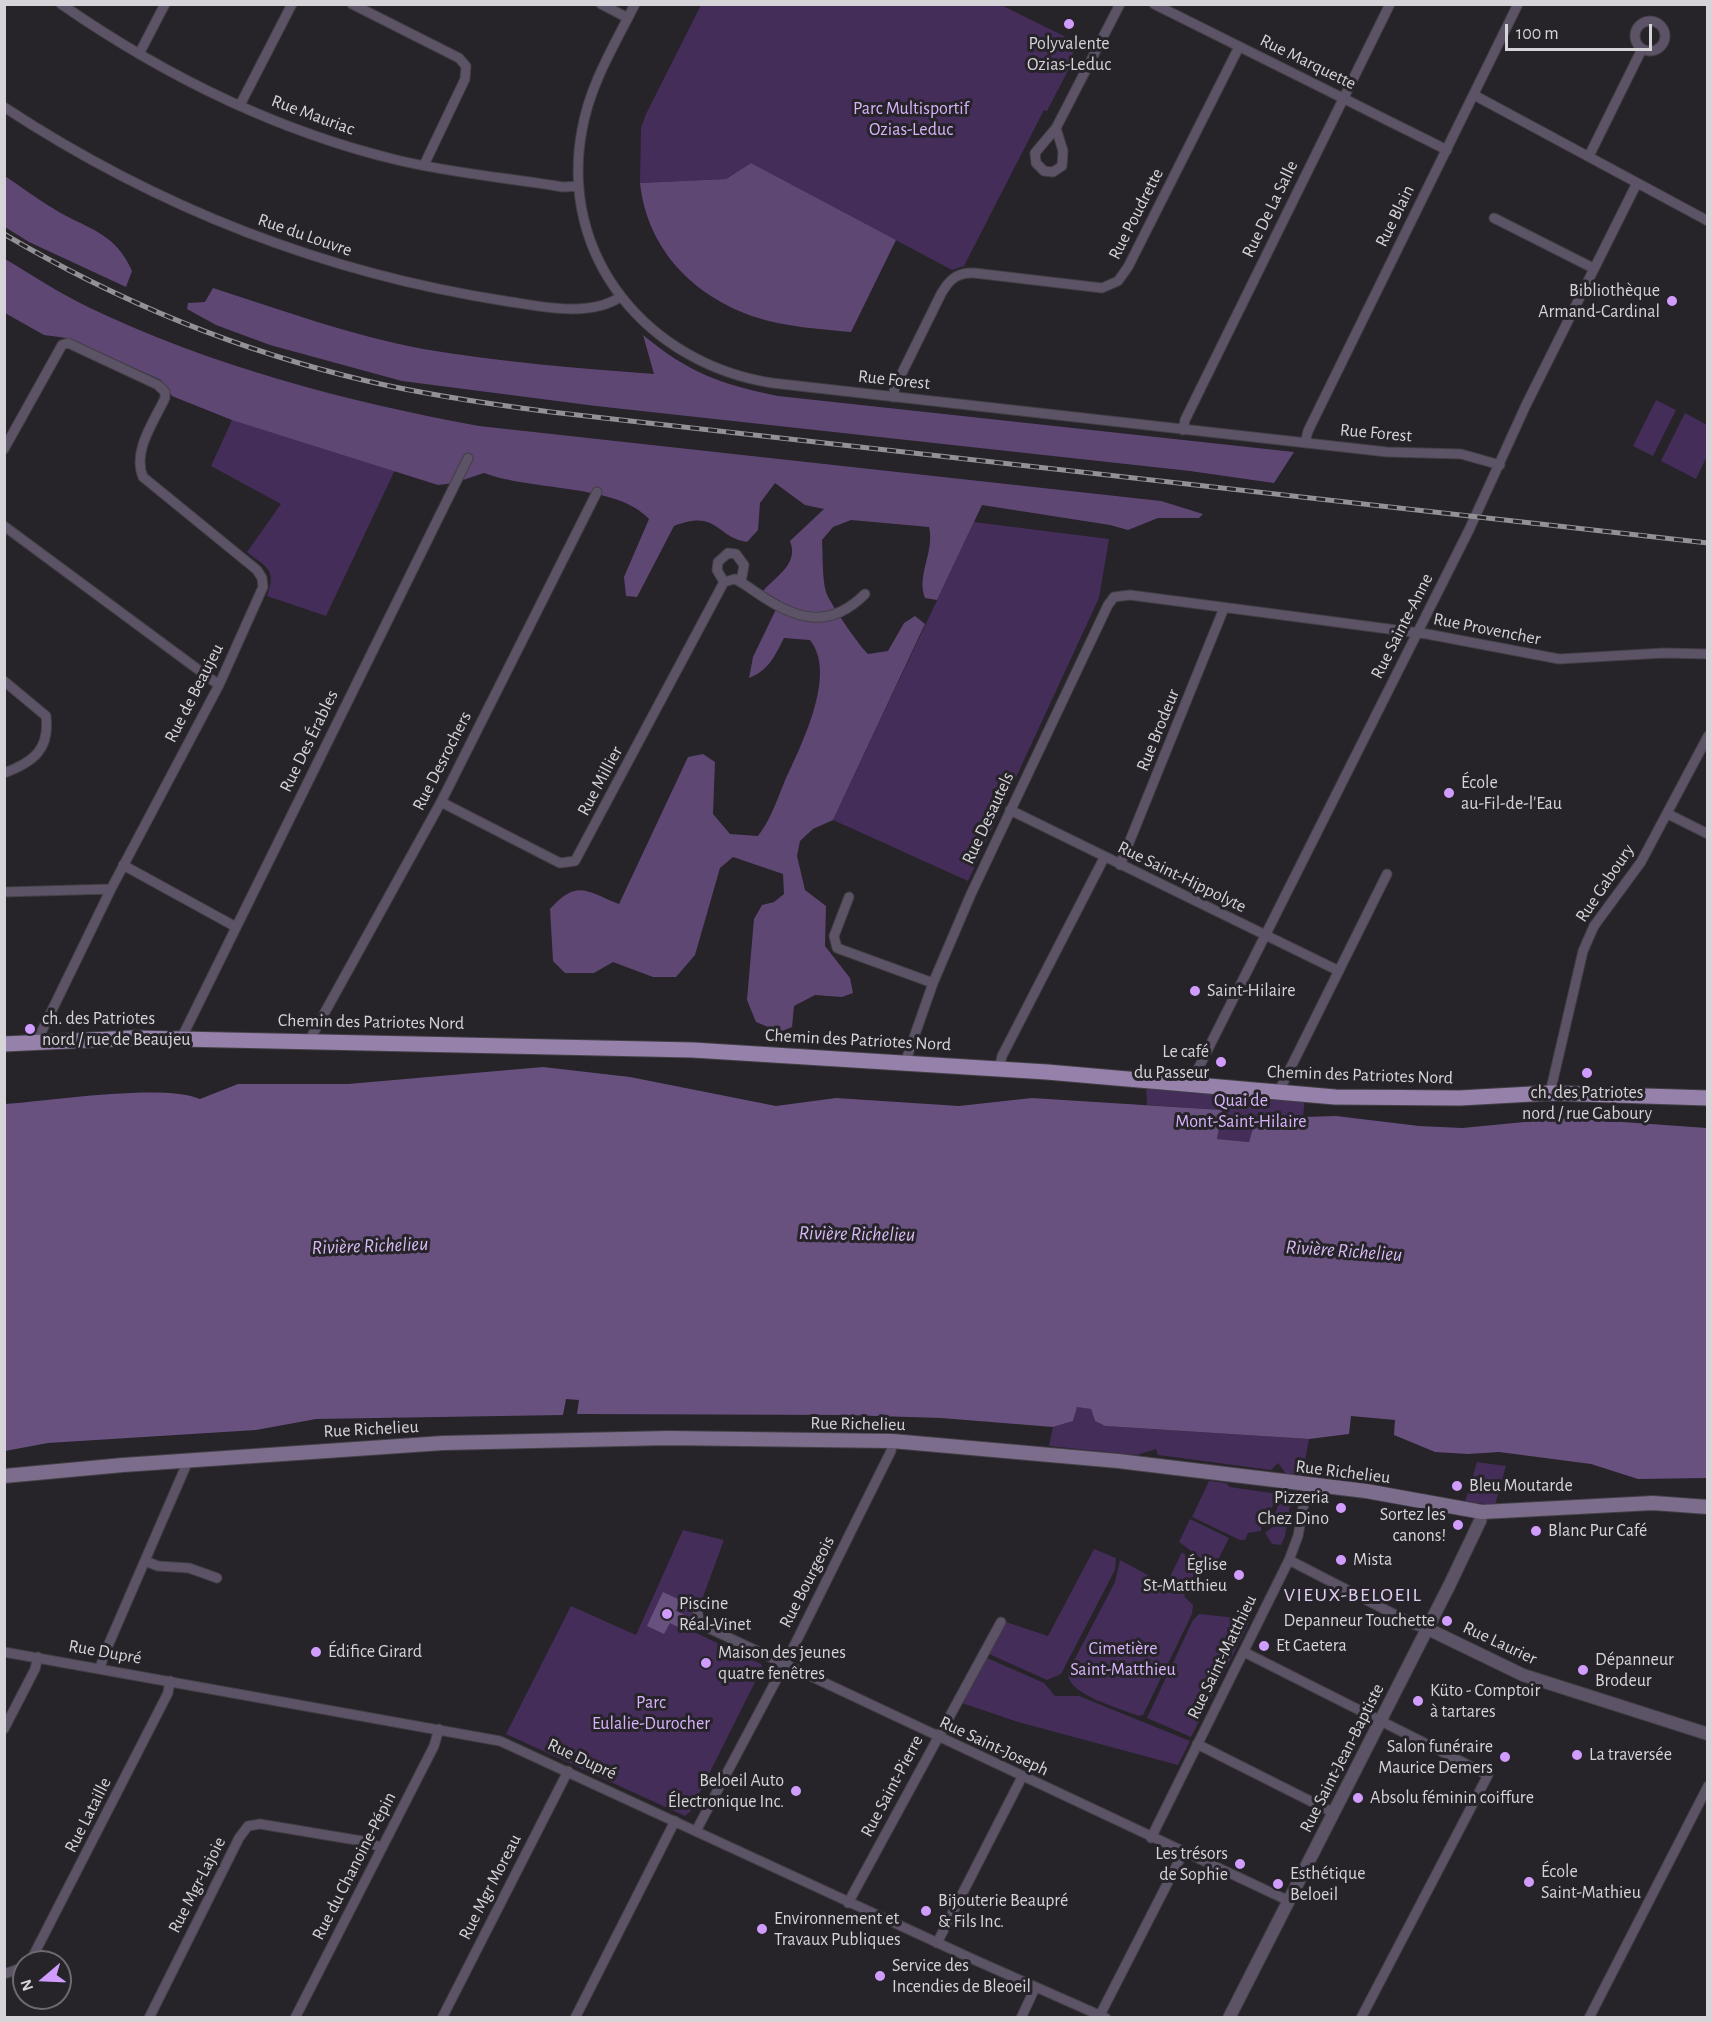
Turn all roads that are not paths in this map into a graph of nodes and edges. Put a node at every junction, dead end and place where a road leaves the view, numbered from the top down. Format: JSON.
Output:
{"nodes":[{"id":1,"x":61,"y":4,"type":"edge"},
{"id":2,"x":165,"y":4,"type":"edge"},
{"id":3,"x":292,"y":4,"type":"edge"},
{"id":4,"x":352,"y":4,"type":"edge"},
{"id":5,"x":601,"y":4,"type":"edge"},
{"id":6,"x":635,"y":4,"type":"edge"},
{"id":7,"x":1120,"y":4,"type":"edge"},
{"id":8,"x":1154,"y":4,"type":"edge"},
{"id":9,"x":1390,"y":4,"type":"edge"},
{"id":10,"x":1518,"y":4,"type":"edge"},
{"id":11,"x":628,"y":18,"type":"junction"},
{"id":12,"x":1239,"y":47,"type":"junction"},
{"id":13,"x":1642,"y":49,"type":"dead end"},
{"id":14,"x":140,"y":54,"type":"junction"},
{"id":15,"x":1474,"y":95,"type":"junction"},
{"id":16,"x":1343,"y":98,"type":"junction"},
{"id":17,"x":240,"y":105,"type":"junction"},
{"id":18,"x":4,"y":106,"type":"edge"},
{"id":19,"x":1056,"y":128,"type":"junction"},
{"id":20,"x":1447,"y":150,"type":"junction"},
{"id":21,"x":1589,"y":156,"type":"junction"},
{"id":22,"x":424,"y":165,"type":"junction"},
{"id":23,"x":1637,"y":183,"type":"junction"},
{"id":24,"x":579,"y":186,"type":"junction"},
{"id":25,"x":1494,"y":218,"type":"dead end"},
{"id":26,"x":1707,"y":221,"type":"edge"},
{"id":27,"x":1593,"y":268,"type":"junction"},
{"id":28,"x":620,"y":297,"type":"junction"},
{"id":29,"x":893,"y":397,"type":"junction"},
{"id":30,"x":1183,"y":430,"type":"junction"},
{"id":31,"x":1305,"y":443,"type":"junction"},
{"id":32,"x":4,"y":449,"type":"edge"},
{"id":33,"x":468,"y":458,"type":"dead end"},
{"id":34,"x":1500,"y":465,"type":"junction"},
{"id":35,"x":597,"y":492,"type":"dead end"},
{"id":36,"x":4,"y":526,"type":"edge"},
{"id":37,"x":724,"y":582,"type":"junction"},
{"id":38,"x":741,"y":582,"type":"junction"},
{"id":39,"x":865,"y":594,"type":"dead end"},
{"id":40,"x":1117,"y":596,"type":"joint"},
{"id":41,"x":1224,"y":608,"type":"junction"},
{"id":42,"x":1417,"y":633,"type":"junction"},
{"id":43,"x":1707,"y":654,"type":"edge"},
{"id":44,"x":4,"y":681,"type":"edge"},
{"id":45,"x":219,"y":685,"type":"junction"},
{"id":46,"x":1707,"y":736,"type":"edge"},
{"id":47,"x":4,"y":773,"type":"edge"},
{"id":48,"x":441,"y":802,"type":"junction"},
{"id":49,"x":1010,"y":810,"type":"junction"},
{"id":50,"x":1668,"y":814,"type":"junction"},
{"id":51,"x":1707,"y":834,"type":"edge"},
{"id":52,"x":1104,"y":858,"type":"junction"},
{"id":53,"x":123,"y":865,"type":"junction"},
{"id":54,"x":1120,"y":865,"type":"junction"},
{"id":55,"x":1386,"y":874,"type":"dead end"},
{"id":56,"x":111,"y":889,"type":"junction"},
{"id":57,"x":4,"y":892,"type":"edge"},
{"id":58,"x":849,"y":897,"type":"dead end"},
{"id":59,"x":236,"y":927,"type":"junction"},
{"id":60,"x":1265,"y":935,"type":"junction"},
{"id":61,"x":1339,"y":971,"type":"junction"},
{"id":62,"x":933,"y":983,"type":"junction"},
{"id":63,"x":182,"y":1039,"type":"junction"},
{"id":64,"x":309,"y":1041,"type":"junction"},
{"id":65,"x":36,"y":1043,"type":"junction"},
{"id":66,"x":4,"y":1044,"type":"edge"},
{"id":67,"x":905,"y":1063,"type":"junction"},
{"id":68,"x":999,"y":1068,"type":"junction"},
{"id":69,"x":1196,"y":1083,"type":"junction"},
{"id":70,"x":1278,"y":1093,"type":"junction"},
{"id":71,"x":1550,"y":1093,"type":"junction"},
{"id":72,"x":1707,"y":1098,"type":"edge"},
{"id":73,"x":892,"y":1441,"type":"junction"},
{"id":74,"x":185,"y":1461,"type":"junction"},
{"id":75,"x":4,"y":1476,"type":"edge"},
{"id":76,"x":1307,"y":1486,"type":"junction"},
{"id":77,"x":1707,"y":1508,"type":"edge"},
{"id":78,"x":1482,"y":1512,"type":"junction"},
{"id":79,"x":1289,"y":1560,"type":"junction"},
{"id":80,"x":145,"y":1561,"type":"junction"},
{"id":81,"x":217,"y":1578,"type":"dead end"},
{"id":82,"x":697,"y":1609,"type":"dead end"},
{"id":83,"x":1001,"y":1622,"type":"dead end"},
{"id":84,"x":1428,"y":1629,"type":"junction"},
{"id":85,"x":4,"y":1652,"type":"edge"},
{"id":86,"x":1244,"y":1652,"type":"junction"},
{"id":87,"x":38,"y":1657,"type":"junction"},
{"id":88,"x":784,"y":1665,"type":"junction"},
{"id":89,"x":100,"y":1668,"type":"junction"},
{"id":90,"x":171,"y":1681,"type":"junction"},
{"id":91,"x":1381,"y":1721,"type":"junction"},
{"id":92,"x":4,"y":1729,"type":"edge"},
{"id":93,"x":439,"y":1729,"type":"junction"},
{"id":94,"x":1707,"y":1734,"type":"edge"},
{"id":95,"x":937,"y":1737,"type":"junction"},
{"id":96,"x":1197,"y":1744,"type":"junction"},
{"id":97,"x":568,"y":1771,"type":"junction"},
{"id":98,"x":1022,"y":1778,"type":"junction"},
{"id":99,"x":1707,"y":1786,"type":"edge"},
{"id":100,"x":1334,"y":1813,"type":"junction"},
{"id":101,"x":675,"y":1821,"type":"junction"},
{"id":102,"x":696,"y":1831,"type":"junction"},
{"id":103,"x":1151,"y":1838,"type":"junction"},
{"id":104,"x":382,"y":1848,"type":"junction"},
{"id":105,"x":1183,"y":1853,"type":"junction"},
{"id":106,"x":1289,"y":1901,"type":"junction"},
{"id":107,"x":848,"y":1902,"type":"junction"},
{"id":108,"x":938,"y":1943,"type":"junction"},
{"id":109,"x":36,"y":1950,"type":"edge"},
{"id":110,"x":1035,"y":1988,"type":"junction"},
{"id":111,"x":1103,"y":2016,"type":"edge"},
{"id":112,"x":148,"y":2018,"type":"edge"},
{"id":113,"x":295,"y":2018,"type":"edge"},
{"id":114,"x":442,"y":2018,"type":"edge"},
{"id":115,"x":575,"y":2018,"type":"edge"},
{"id":116,"x":1021,"y":2018,"type":"edge"},
{"id":117,"x":1229,"y":2018,"type":"edge"},
{"id":118,"x":1361,"y":2018,"type":"edge"},
{"id":119,"x":1589,"y":2018,"type":"edge"}],
"edges":[{"from":1,"to":14,"type":"street","name":"Rue Mauriac"},
{"from":2,"to":14,"type":"street"},
{"from":3,"to":17,"type":"street"},
{"from":4,"to":22,"type":"street"},
{"from":5,"to":11,"type":"street"},
{"from":6,"to":11,"type":"street","name":"Rue Forest"},
{"from":7,"to":19,"type":"street"},
{"from":8,"to":12,"type":"street","name":"Rue Marquette"},
{"from":9,"to":16,"type":"street","name":"Rue De La Salle"},
{"from":10,"to":15,"type":"street","name":"Rue Blain"},
{"from":11,"to":24,"type":"street","name":"Rue Forest"},
{"from":12,"to":16,"type":"street","name":"Rue Marquette"},
{"from":12,"to":29,"type":"street","name":"Rue Poudrette"},
{"from":13,"to":21,"type":"street"},
{"from":14,"to":17,"type":"street","name":"Rue Mauriac"},
{"from":15,"to":20,"type":"street","name":"Rue Blain"},
{"from":15,"to":21,"type":"street"},
{"from":16,"to":20,"type":"street","name":"Rue Marquette"},
{"from":16,"to":30,"type":"street","name":"Rue De La Salle"},
{"from":17,"to":22,"type":"street","name":"Rue Mauriac"},
{"from":18,"to":28,"type":"street","name":"Rue du Louvre"},
{"from":19,"to":19,"type":"street"},
{"from":20,"to":31,"type":"street","name":"Rue Blain"},
{"from":21,"to":23,"type":"street"},
{"from":22,"to":24,"type":"street","name":"Rue Mauriac"},
{"from":23,"to":26,"type":"street"},
{"from":23,"to":27,"type":"street","name":"Rue Sainte-Anne"},
{"from":24,"to":28,"type":"street","name":"Rue Forest"},
{"from":25,"to":27,"type":"street"},
{"from":27,"to":34,"type":"street","name":"Rue Sainte-Anne"},
{"from":28,"to":29,"type":"street","name":"Rue Forest"},
{"from":29,"to":30,"type":"street","name":"Rue Forest"},
{"from":30,"to":31,"type":"street","name":"Rue Forest"},
{"from":31,"to":34,"type":"street","name":"Rue Forest"},
{"from":32,"to":45,"type":"street","name":"Rue de Beaujeu"},
{"from":33,"to":59,"type":"street","name":"Rue Des Érables"},
{"from":34,"to":42,"type":"street","name":"Rue Sainte-Anne"},
{"from":35,"to":48,"type":"street","name":"Rue Desrochers"},
{"from":36,"to":45,"type":"street"},
{"from":37,"to":38,"type":"street"},
{"from":37,"to":38,"type":"street"},
{"from":37,"to":48,"type":"street","name":"Rue Millier"},
{"from":38,"to":39,"type":"street"},
{"from":40,"to":41,"type":"street","name":"Rue Provencher"},
{"from":40,"to":49,"type":"street","name":"Rue Desautels"},
{"from":41,"to":42,"type":"street","name":"Rue Provencher"},
{"from":41,"to":54,"type":"street","name":"Rue Brodeur"},
{"from":42,"to":43,"type":"street","name":"Rue Provencher"},
{"from":42,"to":60,"type":"street","name":"Rue Sainte-Anne"},
{"from":44,"to":47,"type":"street"},
{"from":45,"to":53,"type":"street","name":"Rue de Beaujeu"},
{"from":46,"to":50,"type":"street","name":"Rue Gaboury"},
{"from":48,"to":64,"type":"street","name":"Rue Desrochers"},
{"from":49,"to":52,"type":"street","name":"Rue Saint-Hippolyte"},
{"from":49,"to":62,"type":"street","name":"Rue Desautels"},
{"from":50,"to":51,"type":"street"},
{"from":50,"to":71,"type":"street","name":"Rue Gaboury"},
{"from":52,"to":54,"type":"street","name":"Rue Saint-Hippolyte"},
{"from":52,"to":68,"type":"street"},
{"from":53,"to":56,"type":"street","name":"Rue de Beaujeu"},
{"from":53,"to":59,"type":"street"},
{"from":54,"to":60,"type":"street","name":"Rue Saint-Hippolyte"},
{"from":55,"to":61,"type":"street"},
{"from":56,"to":57,"type":"street"},
{"from":56,"to":65,"type":"street","name":"Rue de Beaujeu"},
{"from":58,"to":62,"type":"street"},
{"from":59,"to":63,"type":"street","name":"Rue Des Érables"},
{"from":60,"to":61,"type":"street","name":"Rue Saint-Hippolyte"},
{"from":60,"to":69,"type":"street","name":"Rue Sainte-Anne"},
{"from":61,"to":70,"type":"street"},
{"from":62,"to":67,"type":"street","name":"Rue Desautels"},
{"from":63,"to":64,"type":"main road","name":"Chemin des Patriotes Nord"},
{"from":63,"to":65,"type":"main road","name":"Chemin des Patriotes Nord"},
{"from":64,"to":67,"type":"main road","name":"Chemin des Patriotes Nord"},
{"from":65,"to":66,"type":"main road","name":"Chemin des Patriotes Nord"},
{"from":67,"to":68,"type":"main road","name":"Chemin des Patriotes Nord"},
{"from":68,"to":69,"type":"main road","name":"Chemin des Patriotes Nord"},
{"from":69,"to":70,"type":"main road","name":"Chemin des Patriotes Nord"},
{"from":70,"to":71,"type":"main road","name":"Chemin des Patriotes Nord"},
{"from":71,"to":72,"type":"main road","name":"Chemin des Patriotes Nord"},
{"from":73,"to":74,"type":"main road","name":"Rue Richelieu"},
{"from":73,"to":76,"type":"main road","name":"Rue Richelieu"},
{"from":73,"to":88,"type":"street","name":"Rue Bourgeois"},
{"from":74,"to":75,"type":"main road","name":"Rue Richelieu"},
{"from":74,"to":80,"type":"street"},
{"from":76,"to":78,"type":"main road","name":"Rue Richelieu"},
{"from":76,"to":79,"type":"street","name":"Rue Saint-Matthieu"},
{"from":77,"to":78,"type":"main road","name":"Rue Richelieu"},
{"from":78,"to":84,"type":"street","name":"Rue Saint-Jean-Baptiste"},
{"from":79,"to":84,"type":"street","name":"Rue Laurier"},
{"from":79,"to":86,"type":"street","name":"Rue Saint-Matthieu"},
{"from":80,"to":81,"type":"street"},
{"from":80,"to":89,"type":"street"},
{"from":82,"to":88,"type":"street","name":"Rue Saint-Joseph"},
{"from":83,"to":95,"type":"street","name":"Rue Saint-Pierre"},
{"from":84,"to":91,"type":"street","name":"Rue Saint-Jean-Baptiste"},
{"from":84,"to":94,"type":"street","name":"Rue Laurier"},
{"from":85,"to":87,"type":"street","name":"Rue Dupré"},
{"from":86,"to":91,"type":"street"},
{"from":86,"to":96,"type":"street","name":"Rue Saint-Matthieu"},
{"from":87,"to":89,"type":"street","name":"Rue Dupré"},
{"from":87,"to":92,"type":"street"},
{"from":88,"to":95,"type":"street","name":"Rue Saint-Joseph"},
{"from":88,"to":102,"type":"street","name":"Rue Bourgeois"},
{"from":89,"to":90,"type":"street","name":"Rue Dupré"},
{"from":90,"to":93,"type":"street","name":"Rue Dupré"},
{"from":90,"to":109,"type":"street","name":"Rue Lataille"},
{"from":91,"to":100,"type":"street","name":"Rue Saint-Jean-Baptiste"},
{"from":91,"to":118,"type":"street"},
{"from":93,"to":97,"type":"street","name":"Rue Dupré"},
{"from":93,"to":104,"type":"street","name":"Rue du Chanoine-Pépin"},
{"from":95,"to":98,"type":"street","name":"Rue Saint-Joseph"},
{"from":95,"to":107,"type":"street","name":"Rue Saint-Pierre"},
{"from":96,"to":100,"type":"street"},
{"from":96,"to":103,"type":"street","name":"Rue Saint-Matthieu"},
{"from":97,"to":101,"type":"street","name":"Rue Dupré"},
{"from":97,"to":114,"type":"street","name":"Rue Mgr Moreau"},
{"from":98,"to":103,"type":"street","name":"Rue Saint-Joseph"},
{"from":98,"to":108,"type":"street"},
{"from":99,"to":119,"type":"street"},
{"from":100,"to":106,"type":"street","name":"Rue Saint-Jean-Baptiste"},
{"from":101,"to":102,"type":"street","name":"Rue Dupré"},
{"from":101,"to":115,"type":"street"},
{"from":102,"to":107,"type":"street","name":"Rue Dupré"},
{"from":103,"to":105,"type":"street","name":"Rue Saint-Joseph"},
{"from":104,"to":112,"type":"street","name":"Rue Mgr-Lajoie"},
{"from":104,"to":113,"type":"street","name":"Rue du Chanoine-Pépin"},
{"from":105,"to":106,"type":"street","name":"Rue Saint-Joseph"},
{"from":105,"to":111,"type":"street"},
{"from":106,"to":117,"type":"street","name":"Rue Saint-Jean-Baptiste"},
{"from":107,"to":108,"type":"street","name":"Rue Dupré"},
{"from":108,"to":110,"type":"street","name":"Rue Dupré"},
{"from":110,"to":111,"type":"street","name":"Rue Dupré"},
{"from":110,"to":116,"type":"street"}]}
